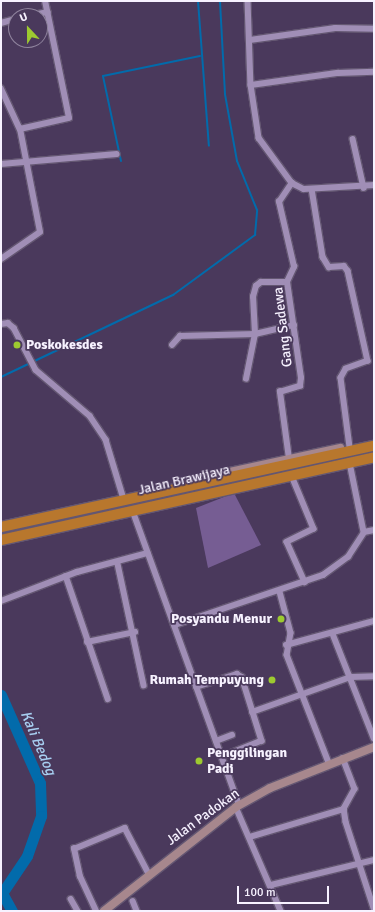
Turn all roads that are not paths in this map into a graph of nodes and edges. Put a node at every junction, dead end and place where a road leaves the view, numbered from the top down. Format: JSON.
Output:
{"nodes":[{"id":1,"x":248,"y":1,"type":"edge"},
{"id":2,"x":48,"y":12,"type":"edge"},
{"id":3,"x":374,"y":29,"type":"edge"},
{"id":4,"x":250,"y":40,"type":"junction"},
{"id":5,"x":374,"y":72,"type":"edge"},
{"id":6,"x":251,"y":85,"type":"junction"},
{"id":7,"x":1,"y":88,"type":"edge"},
{"id":8,"x":20,"y":129,"type":"junction"},
{"id":9,"x":353,"y":139,"type":"dead end"},
{"id":10,"x":117,"y":154,"type":"dead end"},
{"id":11,"x":24,"y":162,"type":"junction"},
{"id":12,"x":1,"y":164,"type":"edge"},
{"id":13,"x":292,"y":183,"type":"junction"},
{"id":14,"x":374,"y":185,"type":"edge"},
{"id":15,"x":364,"y":188,"type":"junction"},
{"id":16,"x":312,"y":190,"type":"junction"},
{"id":17,"x":1,"y":259,"type":"edge"},
{"id":18,"x":287,"y":282,"type":"junction"},
{"id":19,"x":1,"y":324,"type":"edge"},
{"id":20,"x":294,"y":325,"type":"junction"},
{"id":21,"x":255,"y":334,"type":"junction"},
{"id":22,"x":172,"y":345,"type":"dead end"},
{"id":23,"x":246,"y":380,"type":"dead end"},
{"id":24,"x":350,"y":446,"type":"junction"},
{"id":25,"x":374,"y":446,"type":"edge"},
{"id":26,"x":374,"y":453,"type":"edge"},
{"id":27,"x":374,"y":458,"type":"edge"},
{"id":28,"x":289,"y":459,"type":"junction"},
{"id":29,"x":350,"y":463,"type":"junction"},
{"id":30,"x":292,"y":476,"type":"junction"},
{"id":31,"x":123,"y":496,"type":"junction"},
{"id":32,"x":133,"y":511,"type":"junction"},
{"id":33,"x":113,"y":513,"type":"junction"},
{"id":34,"x":1,"y":523,"type":"edge"},
{"id":35,"x":1,"y":527,"type":"edge"},
{"id":36,"x":374,"y":530,"type":"edge"},
{"id":37,"x":364,"y":532,"type":"junction"},
{"id":38,"x":1,"y":535,"type":"edge"},
{"id":39,"x":1,"y":540,"type":"edge"},
{"id":40,"x":148,"y":553,"type":"junction"},
{"id":41,"x":118,"y":564,"type":"junction"},
{"id":42,"x":66,"y":576,"type":"junction"},
{"id":43,"x":305,"y":582,"type":"junction"},
{"id":44,"x":280,"y":592,"type":"junction"},
{"id":45,"x":1,"y":601,"type":"edge"},
{"id":46,"x":374,"y":621,"type":"edge"},
{"id":47,"x":175,"y":625,"type":"junction"},
{"id":48,"x":135,"y":632,"type":"junction"},
{"id":49,"x":333,"y":634,"type":"junction"},
{"id":50,"x":87,"y":642,"type":"junction"},
{"id":51,"x":286,"y":645,"type":"junction"},
{"id":52,"x":374,"y":676,"type":"edge"},
{"id":53,"x":351,"y":677,"type":"junction"},
{"id":54,"x":144,"y":685,"type":"dead end"},
{"id":55,"x":196,"y":687,"type":"junction"},
{"id":56,"x":302,"y":697,"type":"junction"},
{"id":57,"x":108,"y":699,"type":"dead end"},
{"id":58,"x":252,"y":712,"type":"junction"},
{"id":59,"x":232,"y":735,"type":"dead end"},
{"id":60,"x":374,"y":738,"type":"edge"},
{"id":61,"x":216,"y":741,"type":"junction"},
{"id":62,"x":374,"y":747,"type":"edge"},
{"id":63,"x":222,"y":757,"type":"junction"},
{"id":64,"x":343,"y":758,"type":"junction"},
{"id":65,"x":329,"y":763,"type":"junction"},
{"id":66,"x":238,"y":806,"type":"junction"},
{"id":67,"x":344,"y":809,"type":"junction"},
{"id":68,"x":250,"y":837,"type":"junction"},
{"id":69,"x":374,"y":860,"type":"edge"},
{"id":70,"x":359,"y":864,"type":"junction"},
{"id":71,"x":149,"y":874,"type":"junction"},
{"id":72,"x":271,"y":886,"type":"junction"},
{"id":73,"x":372,"y":894,"type":"edge"},
{"id":74,"x":71,"y":899,"type":"dead end"},
{"id":75,"x":133,"y":901,"type":"dead end"},
{"id":76,"x":374,"y":908,"type":"edge"},
{"id":77,"x":78,"y":911,"type":"edge"},
{"id":78,"x":96,"y":911,"type":"edge"},
{"id":79,"x":104,"y":911,"type":"edge"},
{"id":80,"x":137,"y":911,"type":"edge"},
{"id":81,"x":280,"y":911,"type":"edge"}],
"edges":[{"from":1,"to":4,"type":"street"},
{"from":2,"to":8,"type":"street"},
{"from":3,"to":4,"type":"street"},
{"from":4,"to":6,"type":"street"},
{"from":5,"to":6,"type":"street"},
{"from":6,"to":13,"type":"street"},
{"from":7,"to":8,"type":"street"},
{"from":8,"to":11,"type":"street"},
{"from":9,"to":15,"type":"street"},
{"from":10,"to":11,"type":"street"},
{"from":11,"to":12,"type":"street"},
{"from":11,"to":17,"type":"street"},
{"from":13,"to":16,"type":"street"},
{"from":13,"to":18,"type":"street","name":"Gang Sadewa"},
{"from":14,"to":15,"type":"street"},
{"from":15,"to":16,"type":"street"},
{"from":16,"to":24,"type":"street"},
{"from":18,"to":20,"type":"street","name":"Gang Sadewa"},
{"from":18,"to":21,"type":"street"},
{"from":19,"to":31,"type":"street"},
{"from":20,"to":21,"type":"street"},
{"from":20,"to":28,"type":"street","name":"Gang Sadewa"},
{"from":21,"to":22,"type":"street"},
{"from":21,"to":23,"type":"street"},
{"from":24,"to":25,"type":"street"},
{"from":24,"to":28,"type":"street"},
{"from":25,"to":35,"type":"highway","name":"Jalan Brawijaya"},
{"from":26,"to":33,"type":"highway","name":"Jalan Brawijaya"},
{"from":27,"to":29,"type":"highway"},
{"from":28,"to":31,"type":"street"},
{"from":29,"to":30,"type":"highway"},
{"from":29,"to":37,"type":"street"},
{"from":30,"to":32,"type":"highway"},
{"from":30,"to":43,"type":"street"},
{"from":31,"to":34,"type":"street"},
{"from":32,"to":33,"type":"highway"},
{"from":32,"to":40,"type":"street"},
{"from":33,"to":38,"type":"highway","name":"Jalan Brawijaya"},
{"from":33,"to":39,"type":"highway"},
{"from":36,"to":37,"type":"street"},
{"from":37,"to":43,"type":"street"},
{"from":40,"to":41,"type":"street"},
{"from":40,"to":47,"type":"street"},
{"from":41,"to":42,"type":"street"},
{"from":41,"to":48,"type":"street"},
{"from":42,"to":45,"type":"street"},
{"from":42,"to":50,"type":"street"},
{"from":43,"to":44,"type":"street"},
{"from":44,"to":47,"type":"street"},
{"from":44,"to":51,"type":"street"},
{"from":46,"to":49,"type":"street"},
{"from":47,"to":55,"type":"street"},
{"from":48,"to":50,"type":"street"},
{"from":48,"to":54,"type":"street"},
{"from":49,"to":51,"type":"street"},
{"from":49,"to":53,"type":"street"},
{"from":50,"to":57,"type":"street"},
{"from":51,"to":56,"type":"street"},
{"from":52,"to":53,"type":"street"},
{"from":53,"to":56,"type":"street"},
{"from":53,"to":60,"type":"street"},
{"from":55,"to":58,"type":"street"},
{"from":55,"to":61,"type":"street"},
{"from":56,"to":58,"type":"street"},
{"from":56,"to":65,"type":"street"},
{"from":58,"to":63,"type":"street"},
{"from":59,"to":61,"type":"street"},
{"from":61,"to":63,"type":"street"},
{"from":62,"to":64,"type":"street","name":"Jalan Padokan"},
{"from":63,"to":66,"type":"street"},
{"from":64,"to":65,"type":"street","name":"Jalan Padokan"},
{"from":64,"to":67,"type":"street"},
{"from":65,"to":66,"type":"street","name":"Jalan Padokan"},
{"from":66,"to":68,"type":"street"},
{"from":66,"to":71,"type":"street","name":"Jalan Padokan"},
{"from":67,"to":68,"type":"street"},
{"from":67,"to":70,"type":"street"},
{"from":68,"to":72,"type":"street"},
{"from":69,"to":70,"type":"street"},
{"from":70,"to":72,"type":"street"},
{"from":70,"to":73,"type":"street"},
{"from":71,"to":78,"type":"street"},
{"from":71,"to":79,"type":"street","name":"Jalan Padokan"},
{"from":72,"to":81,"type":"street"},
{"from":73,"to":76,"type":"street"},
{"from":74,"to":77,"type":"street"},
{"from":75,"to":80,"type":"street"}]}
